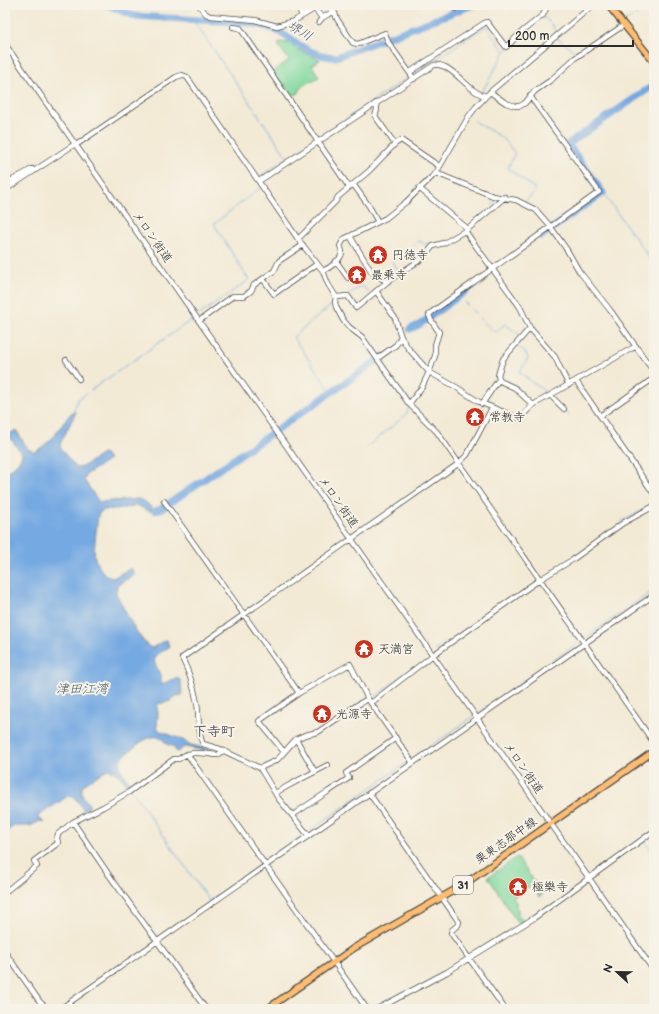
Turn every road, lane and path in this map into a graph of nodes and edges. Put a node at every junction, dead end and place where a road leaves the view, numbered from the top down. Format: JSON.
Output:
{"nodes":[{"id":1,"x":123,"y":5,"type":"edge"},
{"id":2,"x":133,"y":5,"type":"edge"},
{"id":3,"x":199,"y":5,"type":"edge"},
{"id":4,"x":297,"y":5,"type":"edge"},
{"id":5,"x":320,"y":5,"type":"edge"},
{"id":6,"x":332,"y":5,"type":"edge"},
{"id":7,"x":548,"y":5,"type":"edge"},
{"id":8,"x":593,"y":5,"type":"edge"},
{"id":9,"x":608,"y":5,"type":"edge"},
{"id":10,"x":314,"y":9,"type":"junction"},
{"id":11,"x":334,"y":11,"type":"junction"},
{"id":12,"x":302,"y":16,"type":"junction"},
{"id":13,"x":624,"y":25,"type":"junction"},
{"id":14,"x":233,"y":27,"type":"dead end"},
{"id":15,"x":5,"y":44,"type":"edge"},
{"id":16,"x":654,"y":62,"type":"edge"},
{"id":17,"x":411,"y":75,"type":"junction"},
{"id":18,"x":490,"y":92,"type":"junction"},
{"id":19,"x":486,"y":96,"type":"junction"},
{"id":20,"x":530,"y":96,"type":"junction"},
{"id":21,"x":376,"y":103,"type":"junction"},
{"id":22,"x":318,"y":143,"type":"junction"},
{"id":23,"x":395,"y":144,"type":"junction"},
{"id":24,"x":75,"y":145,"type":"junction"},
{"id":25,"x":439,"y":166,"type":"junction"},
{"id":26,"x":436,"y":173,"type":"junction"},
{"id":27,"x":259,"y":181,"type":"junction"},
{"id":28,"x":5,"y":184,"type":"edge"},
{"id":29,"x":351,"y":186,"type":"junction"},
{"id":30,"x":419,"y":188,"type":"junction"},
{"id":31,"x":5,"y":190,"type":"edge"},
{"id":32,"x":505,"y":198,"type":"junction"},
{"id":33,"x":378,"y":222,"type":"junction"},
{"id":34,"x":551,"y":228,"type":"junction"},
{"id":35,"x":466,"y":230,"type":"junction"},
{"id":36,"x":350,"y":236,"type":"junction"},
{"id":37,"x":298,"y":239,"type":"junction"},
{"id":38,"x":303,"y":245,"type":"junction"},
{"id":39,"x":336,"y":261,"type":"junction"},
{"id":40,"x":317,"y":264,"type":"junction"},
{"id":41,"x":493,"y":270,"type":"junction"},
{"id":42,"x":323,"y":271,"type":"junction"},
{"id":43,"x":348,"y":278,"type":"dead end"},
{"id":44,"x":262,"y":279,"type":"junction"},
{"id":45,"x":387,"y":282,"type":"junction"},
{"id":46,"x":376,"y":291,"type":"junction"},
{"id":47,"x":336,"y":297,"type":"junction"},
{"id":48,"x":199,"y":321,"type":"junction"},
{"id":49,"x":530,"y":328,"type":"junction"},
{"id":50,"x":401,"y":337,"type":"junction"},
{"id":51,"x":636,"y":346,"type":"junction"},
{"id":52,"x":379,"y":359,"type":"junction"},
{"id":53,"x":66,"y":360,"type":"dead end"},
{"id":54,"x":429,"y":372,"type":"junction"},
{"id":55,"x":654,"y":372,"type":"edge"},
{"id":56,"x":654,"y":378,"type":"edge"},
{"id":57,"x":78,"y":379,"type":"dead end"},
{"id":58,"x":500,"y":379,"type":"junction"},
{"id":59,"x":576,"y":381,"type":"junction"},
{"id":60,"x":569,"y":385,"type":"junction"},
{"id":61,"x":551,"y":396,"type":"junction"},
{"id":62,"x":409,"y":404,"type":"junction"},
{"id":63,"x":482,"y":404,"type":"junction"},
{"id":64,"x":533,"y":405,"type":"junction"},
{"id":65,"x":492,"y":408,"type":"junction"},
{"id":66,"x":564,"y":409,"type":"dead end"},
{"id":67,"x":600,"y":416,"type":"junction"},
{"id":68,"x":458,"y":464,"type":"junction"},
{"id":69,"x":654,"y":494,"type":"edge"},
{"id":70,"x":164,"y":501,"type":"dead end"},
{"id":71,"x":654,"y":506,"type":"edge"},
{"id":72,"x":351,"y":539,"type":"junction"},
{"id":73,"x":539,"y":580,"type":"junction"},
{"id":74,"x":654,"y":595,"type":"edge"},
{"id":75,"x":244,"y":614,"type":"junction"},
{"id":76,"x":583,"y":642,"type":"junction"},
{"id":77,"x":433,"y":655,"type":"junction"},
{"id":78,"x":299,"y":693,"type":"junction"},
{"id":79,"x":369,"y":701,"type":"junction"},
{"id":80,"x":475,"y":716,"type":"junction"},
{"id":81,"x":396,"y":738,"type":"junction"},
{"id":82,"x":296,"y":739,"type":"junction"},
{"id":83,"x":654,"y":743,"type":"edge"},
{"id":84,"x":223,"y":751,"type":"junction"},
{"id":85,"x":654,"y":751,"type":"edge"},
{"id":86,"x":284,"y":752,"type":"junction"},
{"id":87,"x":188,"y":754,"type":"junction"},
{"id":88,"x":411,"y":760,"type":"junction"},
{"id":89,"x":328,"y":765,"type":"dead end"},
{"id":90,"x":260,"y":768,"type":"junction"},
{"id":91,"x":315,"y":772,"type":"junction"},
{"id":92,"x":275,"y":793,"type":"junction"},
{"id":93,"x":369,"y":794,"type":"junction"},
{"id":94,"x":293,"y":815,"type":"junction"},
{"id":95,"x":73,"y":822,"type":"junction"},
{"id":96,"x":550,"y":824,"type":"junction"},
{"id":97,"x":654,"y":830,"type":"edge"},
{"id":98,"x":307,"y":834,"type":"junction"},
{"id":99,"x":265,"y":863,"type":"junction"},
{"id":100,"x":588,"y":878,"type":"junction"},
{"id":101,"x":5,"y":892,"type":"edge"},
{"id":102,"x":442,"y":898,"type":"junction"},
{"id":103,"x":157,"y":942,"type":"junction"},
{"id":104,"x":5,"y":952,"type":"edge"},
{"id":105,"x":469,"y":959,"type":"junction"},
{"id":106,"x":333,"y":963,"type":"junction"},
{"id":107,"x":654,"y":971,"type":"edge"},
{"id":108,"x":48,"y":1009,"type":"edge"},
{"id":109,"x":60,"y":1009,"type":"edge"},
{"id":110,"x":206,"y":1009,"type":"edge"},
{"id":111,"x":267,"y":1009,"type":"edge"},
{"id":112,"x":367,"y":1009,"type":"edge"},
{"id":113,"x":377,"y":1009,"type":"edge"},
{"id":114,"x":505,"y":1009,"type":"edge"}],
"edges":[{"from":1,"to":2,"type":"street"},
{"from":3,"to":12,"type":"street"},
{"from":4,"to":12,"type":"street"},
{"from":5,"to":10,"type":"street"},
{"from":6,"to":11,"type":"street"},
{"from":7,"to":17,"type":"street"},
{"from":8,"to":18,"type":"street"},
{"from":9,"to":13,"type":"main road"},
{"from":10,"to":11,"type":"street"},
{"from":10,"to":12,"type":"street"},
{"from":11,"to":17,"type":"street"},
{"from":13,"to":16,"type":"main road"},
{"from":13,"to":20,"type":"street"},
{"from":14,"to":22,"type":"street"},
{"from":15,"to":24,"type":"street","name":"メロン街道"},
{"from":17,"to":19,"type":"street"},
{"from":17,"to":21,"type":"street"},
{"from":18,"to":19,"type":"street"},
{"from":18,"to":20,"type":"street"},
{"from":19,"to":25,"type":"street"},
{"from":20,"to":34,"type":"street"},
{"from":21,"to":22,"type":"street"},
{"from":21,"to":23,"type":"street"},
{"from":22,"to":27,"type":"street"},
{"from":22,"to":29,"type":"street"},
{"from":23,"to":25,"type":"street"},
{"from":23,"to":29,"type":"street"},
{"from":24,"to":27,"type":"street"},
{"from":24,"to":28,"type":"street"},
{"from":24,"to":31,"type":"street"},
{"from":24,"to":48,"type":"street","name":"メロン街道"},
{"from":25,"to":26,"type":"street"},
{"from":26,"to":30,"type":"street"},
{"from":26,"to":32,"type":"street"},
{"from":27,"to":37,"type":"street"},
{"from":29,"to":33,"type":"street"},
{"from":29,"to":37,"type":"street"},
{"from":30,"to":33,"type":"street"},
{"from":30,"to":35,"type":"street"},
{"from":32,"to":34,"type":"street"},
{"from":32,"to":35,"type":"street"},
{"from":33,"to":36,"type":"street"},
{"from":34,"to":41,"type":"street"},
{"from":34,"to":51,"type":"street"},
{"from":35,"to":41,"type":"street"},
{"from":35,"to":45,"type":"street"},
{"from":36,"to":39,"type":"street"},
{"from":36,"to":45,"type":"street"},
{"from":37,"to":38,"type":"street"},
{"from":38,"to":40,"type":"street"},
{"from":38,"to":44,"type":"street"},
{"from":39,"to":42,"type":"street"},
{"from":39,"to":43,"type":"street"},
{"from":40,"to":42,"type":"street"},
{"from":40,"to":44,"type":"street"},
{"from":41,"to":49,"type":"street"},
{"from":41,"to":54,"type":"street"},
{"from":42,"to":47,"type":"street"},
{"from":44,"to":48,"type":"street"},
{"from":45,"to":46,"type":"street"},
{"from":46,"to":47,"type":"street"},
{"from":46,"to":50,"type":"street"},
{"from":47,"to":52,"type":"street"},
{"from":48,"to":72,"type":"street","name":"メロン街道"},
{"from":49,"to":58,"type":"street"},
{"from":49,"to":60,"type":"street"},
{"from":50,"to":52,"type":"street"},
{"from":50,"to":54,"type":"street"},
{"from":51,"to":55,"type":"street"},
{"from":51,"to":59,"type":"street"},
{"from":52,"to":62,"type":"street"},
{"from":53,"to":57,"type":"street"},
{"from":54,"to":62,"type":"street"},
{"from":54,"to":63,"type":"street"},
{"from":56,"to":67,"type":"street"},
{"from":58,"to":63,"type":"street"},
{"from":58,"to":64,"type":"street"},
{"from":59,"to":60,"type":"street"},
{"from":59,"to":67,"type":"street"},
{"from":60,"to":61,"type":"street"},
{"from":61,"to":64,"type":"street"},
{"from":61,"to":66,"type":"street"},
{"from":62,"to":68,"type":"street"},
{"from":63,"to":65,"type":"street"},
{"from":64,"to":65,"type":"street"},
{"from":65,"to":68,"type":"street"},
{"from":67,"to":69,"type":"street"},
{"from":68,"to":72,"type":"street"},
{"from":68,"to":73,"type":"street"},
{"from":70,"to":75,"type":"street"},
{"from":71,"to":73,"type":"street"},
{"from":72,"to":75,"type":"street"},
{"from":72,"to":77,"type":"street","name":"メロン街道"},
{"from":73,"to":76,"type":"street"},
{"from":73,"to":77,"type":"street"},
{"from":74,"to":76,"type":"street"},
{"from":75,"to":78,"type":"street"},
{"from":75,"to":84,"type":"street"},
{"from":76,"to":80,"type":"street"},
{"from":76,"to":83,"type":"street"},
{"from":77,"to":79,"type":"street"},
{"from":77,"to":80,"type":"street","name":"メロン街道"},
{"from":78,"to":79,"type":"street"},
{"from":78,"to":86,"type":"street"},
{"from":79,"to":81,"type":"street"},
{"from":79,"to":82,"type":"street"},
{"from":80,"to":88,"type":"street"},
{"from":80,"to":96,"type":"street","name":"メロン街道"},
{"from":81,"to":88,"type":"street"},
{"from":81,"to":94,"type":"street"},
{"from":82,"to":86,"type":"street"},
{"from":82,"to":91,"type":"street"},
{"from":84,"to":87,"type":"street"},
{"from":84,"to":90,"type":"street"},
{"from":85,"to":96,"type":"main road","name":"栗東志那中線","number":"31"},
{"from":86,"to":90,"type":"street"},
{"from":87,"to":95,"type":"street"},
{"from":87,"to":99,"type":"street"},
{"from":88,"to":93,"type":"street"},
{"from":89,"to":91,"type":"street"},
{"from":90,"to":92,"type":"street"},
{"from":91,"to":92,"type":"street"},
{"from":92,"to":94,"type":"street"},
{"from":93,"to":98,"type":"street"},
{"from":93,"to":102,"type":"street"},
{"from":94,"to":98,"type":"street"},
{"from":95,"to":101,"type":"street"},
{"from":95,"to":103,"type":"street"},
{"from":96,"to":100,"type":"street","name":"メロン街道"},
{"from":96,"to":102,"type":"main road","name":"栗東志那中線","number":"31"},
{"from":97,"to":100,"type":"street"},
{"from":98,"to":99,"type":"street"},
{"from":99,"to":103,"type":"street"},
{"from":99,"to":106,"type":"street"},
{"from":100,"to":105,"type":"street"},
{"from":100,"to":107,"type":"street","name":"メロン街道"},
{"from":102,"to":105,"type":"street"},
{"from":102,"to":106,"type":"main road","name":"栗東志那中線","number":"31"},
{"from":103,"to":109,"type":"street"},
{"from":103,"to":110,"type":"street"},
{"from":104,"to":108,"type":"street"},
{"from":105,"to":113,"type":"street"},
{"from":105,"to":114,"type":"street"},
{"from":106,"to":111,"type":"main road","name":"栗東志那中線","number":"31"},
{"from":106,"to":112,"type":"street"}]}
